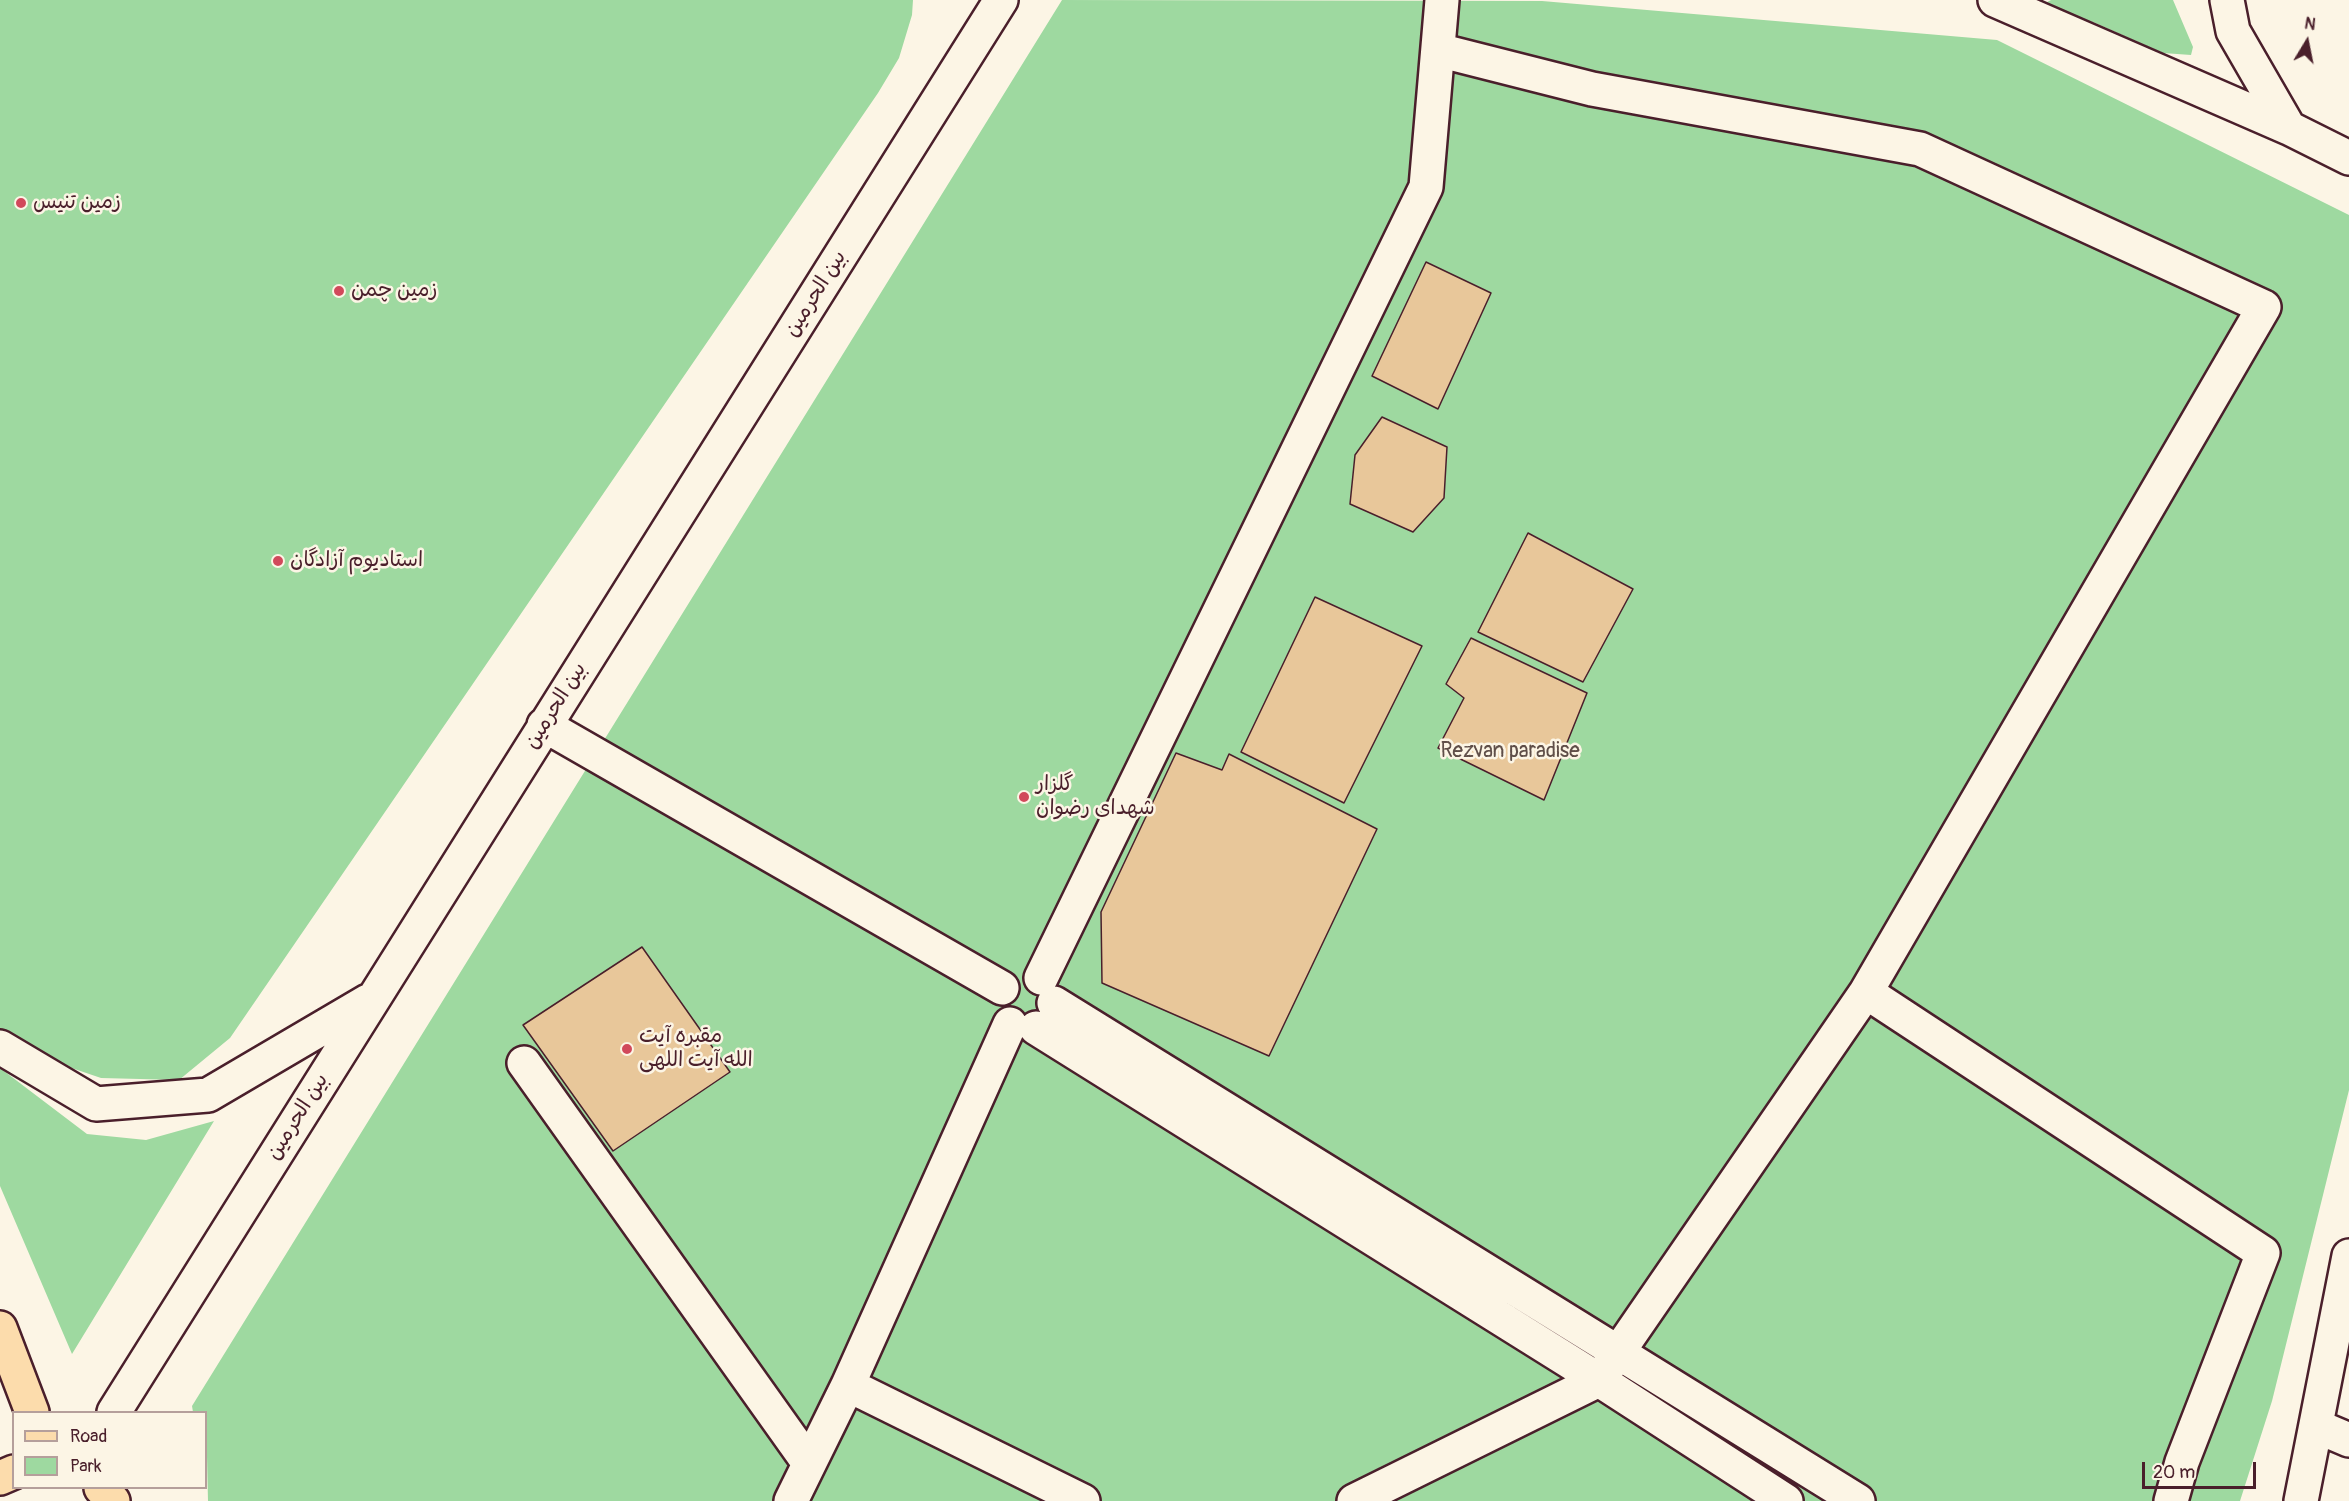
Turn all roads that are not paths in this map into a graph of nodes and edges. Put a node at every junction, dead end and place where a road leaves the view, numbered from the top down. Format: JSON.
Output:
{"nodes":[{"id":1,"x":1001,"y":0,"type":"edge"},
{"id":2,"x":1442,"y":0,"type":"edge"},
{"id":3,"x":1995,"y":0,"type":"edge"},
{"id":4,"x":2227,"y":0,"type":"edge"},
{"id":5,"x":1438,"y":50,"type":"junction"},
{"id":6,"x":2289,"y":128,"type":"junction"},
{"id":7,"x":2349,"y":158,"type":"edge"},
{"id":8,"x":544,"y":724,"type":"junction"},
{"id":9,"x":1866,"y":992,"type":"junction"},
{"id":10,"x":372,"y":999,"type":"junction"},
{"id":11,"x":1035,"y":1008,"type":"junction"},
{"id":12,"x":0,"y":1047,"type":"edge"},
{"id":13,"x":524,"y":1063,"type":"dead end"},
{"id":14,"x":2349,"y":1256,"type":"edge"},
{"id":15,"x":0,"y":1328,"type":"edge"},
{"id":16,"x":1618,"y":1354,"type":"junction"},
{"id":17,"x":1599,"y":1380,"type":"junction"},
{"id":18,"x":848,"y":1385,"type":"junction"},
{"id":19,"x":31,"y":1411,"type":"edge"},
{"id":20,"x":115,"y":1411,"type":"edge"},
{"id":21,"x":2316,"y":1426,"type":"junction"},
{"id":22,"x":2349,"y":1440,"type":"edge"},
{"id":23,"x":808,"y":1462,"type":"junction"},
{"id":24,"x":790,"y":1501,"type":"edge"},
{"id":25,"x":1083,"y":1501,"type":"edge"},
{"id":26,"x":1354,"y":1501,"type":"edge"},
{"id":27,"x":1786,"y":1501,"type":"edge"},
{"id":28,"x":1858,"y":1501,"type":"edge"},
{"id":29,"x":2171,"y":1501,"type":"edge"},
{"id":30,"x":2301,"y":1501,"type":"edge"}],
"edges":[{"from":1,"to":8,"type":"street","name":"بین الحرمین"},
{"from":2,"to":5,"type":"street"},
{"from":3,"to":6,"type":"street"},
{"from":4,"to":6,"type":"street"},
{"from":5,"to":9,"type":"street"},
{"from":5,"to":11,"type":"street"},
{"from":6,"to":7,"type":"street"},
{"from":8,"to":10,"type":"street","name":"بین الحرمین"},
{"from":8,"to":11,"type":"street"},
{"from":9,"to":16,"type":"street"},
{"from":9,"to":29,"type":"street"},
{"from":10,"to":12,"type":"street"},
{"from":10,"to":20,"type":"street","name":"بین الحرمین"},
{"from":11,"to":16,"type":"street"},
{"from":11,"to":17,"type":"street"},
{"from":11,"to":18,"type":"street"},
{"from":13,"to":23,"type":"street"},
{"from":14,"to":21,"type":"street"},
{"from":15,"to":19,"type":"main road"},
{"from":16,"to":17,"type":"street"},
{"from":16,"to":28,"type":"street"},
{"from":17,"to":26,"type":"street"},
{"from":17,"to":27,"type":"street"},
{"from":18,"to":23,"type":"street"},
{"from":18,"to":25,"type":"street"},
{"from":21,"to":22,"type":"street"},
{"from":21,"to":30,"type":"street"},
{"from":23,"to":24,"type":"street"}]}
